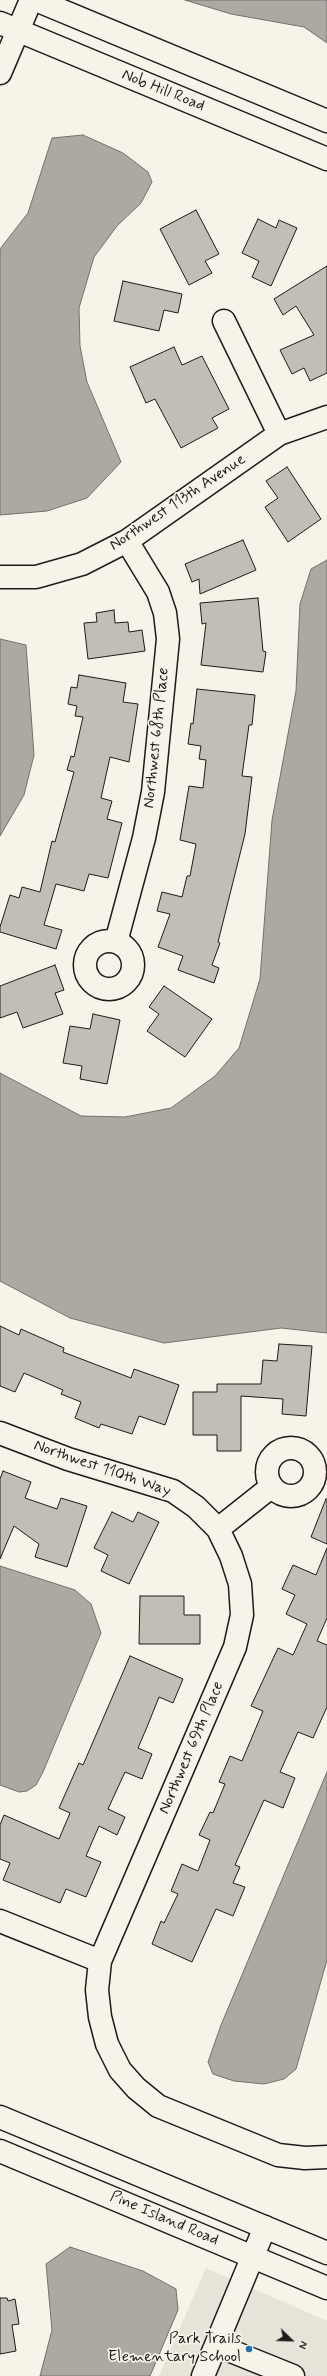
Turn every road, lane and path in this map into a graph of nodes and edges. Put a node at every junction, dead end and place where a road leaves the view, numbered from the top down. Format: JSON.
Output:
{"nodes":[{"id":1,"x":31,"y":0,"type":"edge"},
{"id":2,"x":36,"y":0,"type":"edge"},
{"id":3,"x":9,"y":27,"type":"edge"},
{"id":4,"x":0,"y":73,"type":"edge"},
{"id":5,"x":327,"y":121,"type":"edge"},
{"id":6,"x":327,"y":159,"type":"edge"},
{"id":7,"x":224,"y":321,"type":"dead end"},
{"id":8,"x":327,"y":417,"type":"edge"},
{"id":9,"x":279,"y":434,"type":"junction"},
{"id":10,"x":127,"y":541,"type":"junction"},
{"id":11,"x":0,"y":577,"type":"edge"},
{"id":12,"x":116,"y":942,"type":"dead end"},
{"id":13,"x":0,"y":1433,"type":"edge"},
{"id":14,"x":271,"y":1487,"type":"dead end"},
{"id":15,"x":218,"y":1529,"type":"junction"},
{"id":16,"x":0,"y":1921,"type":"edge"},
{"id":17,"x":100,"y":1961,"type":"junction"},
{"id":18,"x":0,"y":2117,"type":"edge"},
{"id":19,"x":0,"y":2151,"type":"edge"},
{"id":20,"x":327,"y":2157,"type":"edge"},
{"id":21,"x":265,"y":2226,"type":"junction"},
{"id":22,"x":327,"y":2253,"type":"edge"},
{"id":23,"x":252,"y":2257,"type":"junction"},
{"id":24,"x":327,"y":2288,"type":"edge"},
{"id":25,"x":216,"y":2346,"type":"junction"},
{"id":26,"x":203,"y":2376,"type":"edge"},
{"id":27,"x":293,"y":2376,"type":"edge"}],
"edges":[{"from":1,"to":3,"type":"street"},
{"from":2,"to":5,"type":"street"},
{"from":3,"to":4,"type":"street"},
{"from":3,"to":6,"type":"street","name":"Nob Hill Road"},
{"from":7,"to":9,"type":"street"},
{"from":8,"to":9,"type":"street","name":"Northwest 113th Avenue"},
{"from":9,"to":10,"type":"street","name":"Northwest 113th Avenue"},
{"from":10,"to":11,"type":"street","name":"Northwest 113th Avenue"},
{"from":10,"to":12,"type":"street","name":"Northwest 68th Place"},
{"from":13,"to":15,"type":"street","name":"Northwest 110th Way"},
{"from":14,"to":15,"type":"street"},
{"from":15,"to":17,"type":"street","name":"Northwest 69th Place"},
{"from":16,"to":17,"type":"street"},
{"from":17,"to":20,"type":"street","name":"Northwest 69th Place"},
{"from":18,"to":21,"type":"street","name":"Pine Island Road"},
{"from":19,"to":23,"type":"street","name":"Pine Island Road"},
{"from":21,"to":22,"type":"street","name":"Pine Island Road"},
{"from":21,"to":23,"type":"street"},
{"from":23,"to":24,"type":"street","name":"Pine Island Road"},
{"from":23,"to":25,"type":"street"},
{"from":25,"to":26,"type":"street"},
{"from":25,"to":27,"type":"street"}]}
